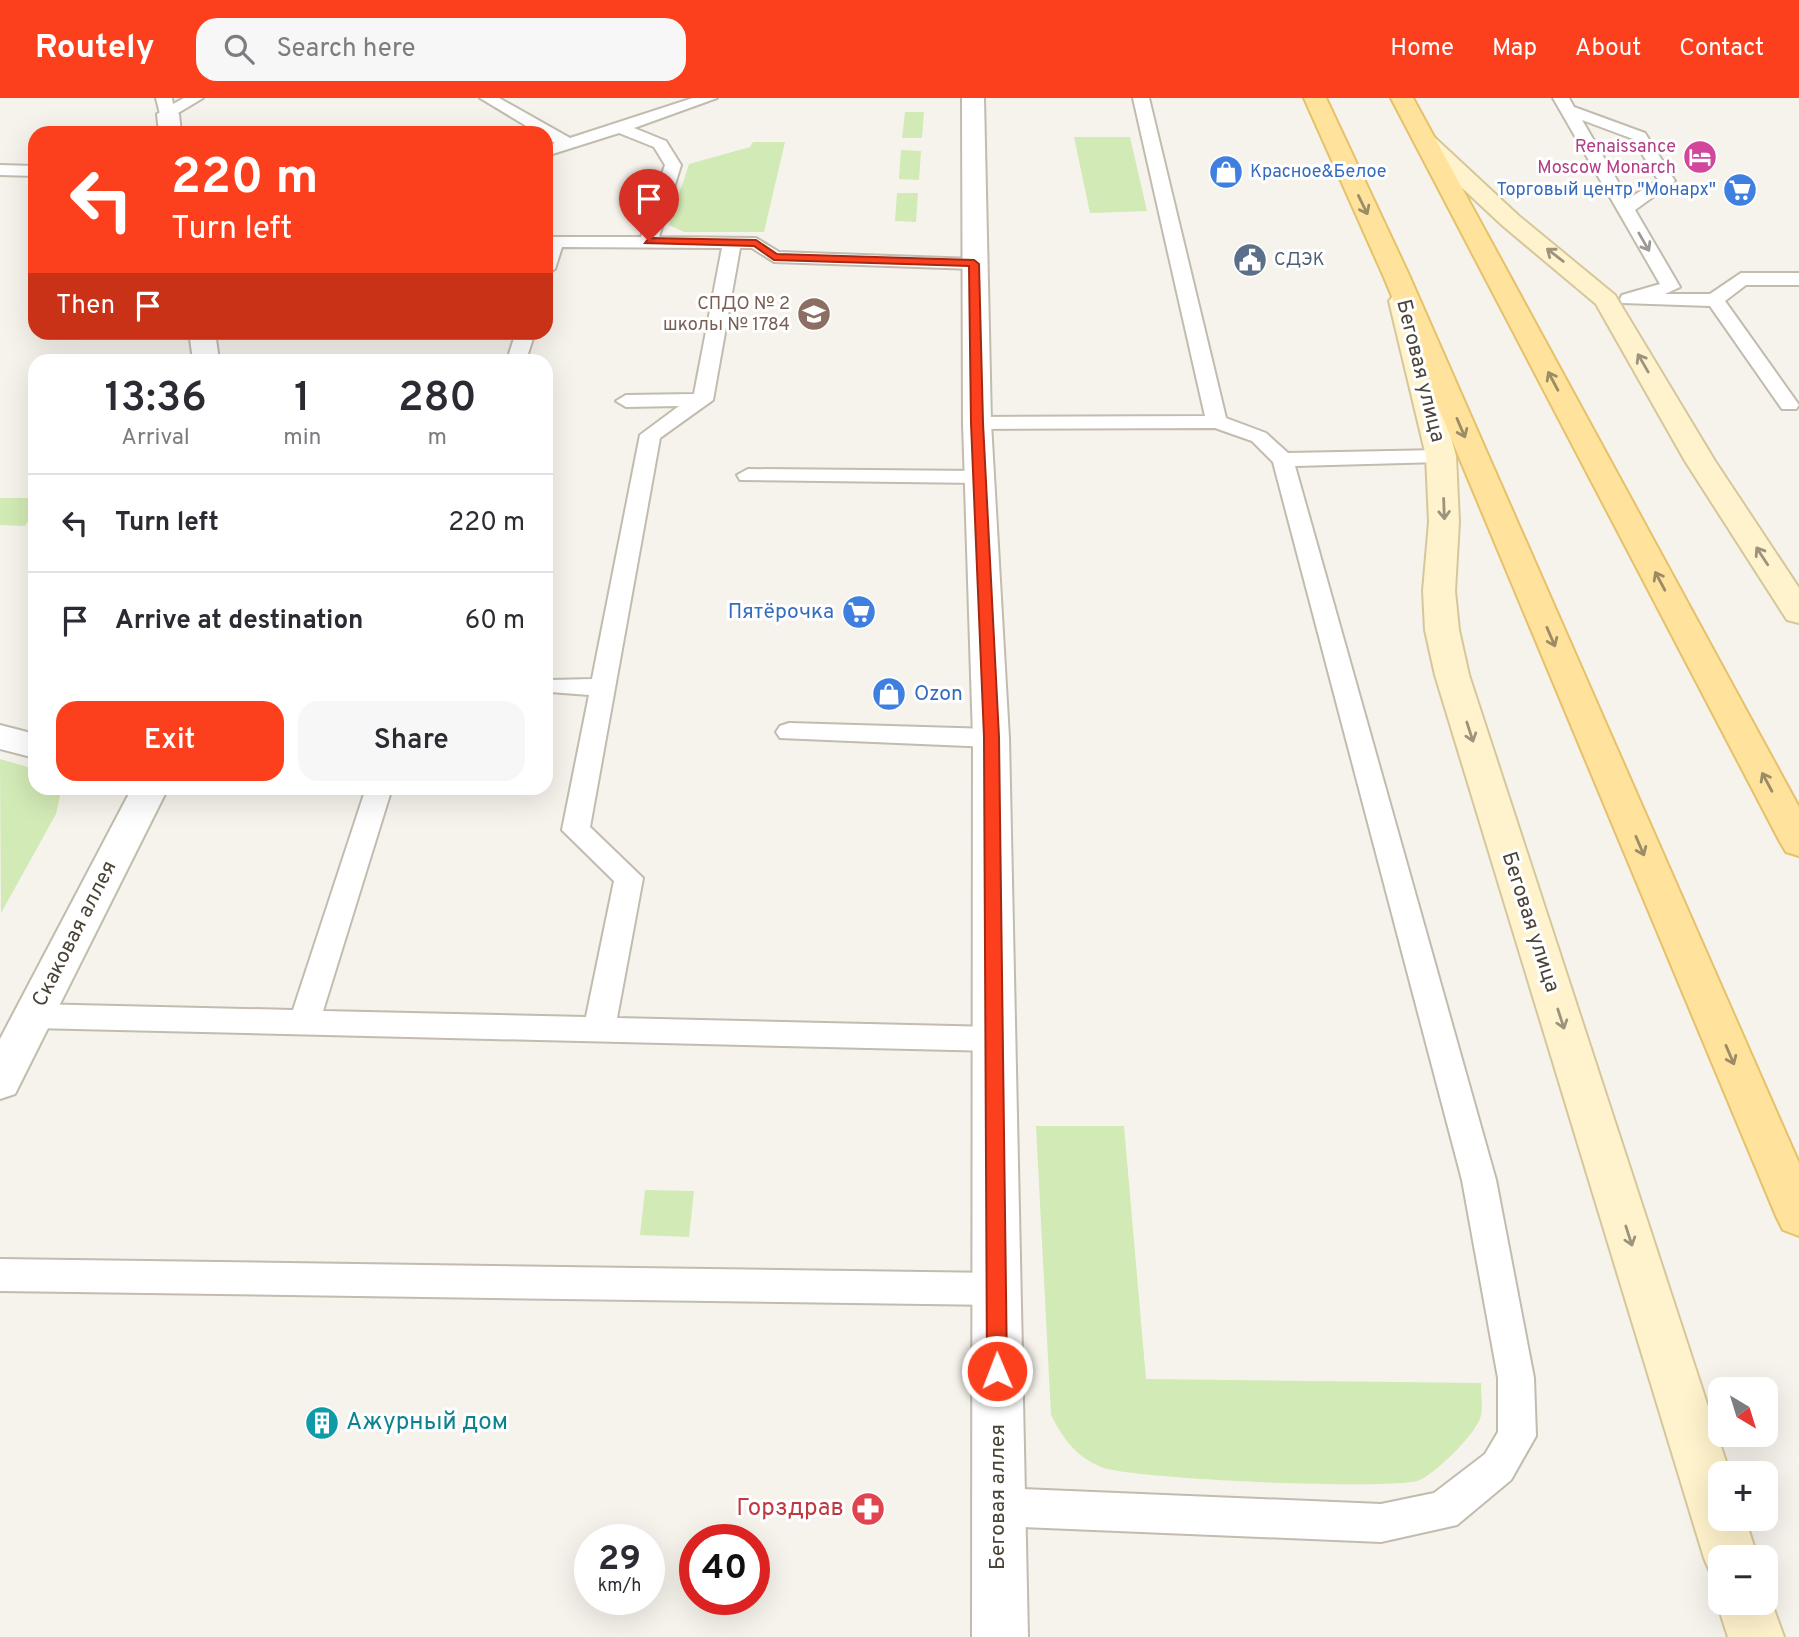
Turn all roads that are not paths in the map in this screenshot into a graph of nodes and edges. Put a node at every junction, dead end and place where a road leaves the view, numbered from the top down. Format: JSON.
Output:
{"nodes":[{"id":1,"x":195,"y":98,"type":"edge"},
{"id":2,"x":488,"y":98,"type":"edge"},
{"id":3,"x":709,"y":98,"type":"edge"},
{"id":4,"x":973,"y":98,"type":"edge"},
{"id":5,"x":1141,"y":98,"type":"edge"},
{"id":6,"x":1315,"y":98,"type":"edge"},
{"id":7,"x":1408,"y":102,"type":"edge"},
{"id":8,"x":1564,"y":104,"type":"edge"},
{"id":9,"x":167,"y":115,"type":"edge"},
{"id":10,"x":537,"y":126,"type":"edge"},
{"id":11,"x":619,"y":127,"type":"junction"},
{"id":12,"x":553,"y":135,"type":"edge"},
{"id":13,"x":1425,"y":141,"type":"junction"},
{"id":14,"x":569,"y":144,"type":"junction"},
{"id":15,"x":553,"y":149,"type":"edge"},
{"id":16,"x":0,"y":170,"type":"edge"},
{"id":17,"x":28,"y":171,"type":"edge"},
{"id":18,"x":1625,"y":209,"type":"junction"},
{"id":19,"x":649,"y":241,"type":"junction"},
{"id":20,"x":553,"y":242,"type":"edge"},
{"id":21,"x":732,"y":242,"type":"junction"},
{"id":22,"x":974,"y":264,"type":"junction"},
{"id":23,"x":1396,"y":275,"type":"junction"},
{"id":24,"x":1799,"y":279,"type":"edge"},
{"id":25,"x":1617,"y":300,"type":"junction"},
{"id":26,"x":1714,"y":300,"type":"junction"},
{"id":27,"x":703,"y":400,"type":"junction"},
{"id":28,"x":626,"y":401,"type":"dead end"},
{"id":29,"x":1796,"y":410,"type":"edge"},
{"id":30,"x":1217,"y":422,"type":"junction"},
{"id":31,"x":977,"y":423,"type":"junction"},
{"id":32,"x":1441,"y":456,"type":"junction"},
{"id":33,"x":1283,"y":460,"type":"junction"},
{"id":34,"x":748,"y":475,"type":"dead end"},
{"id":35,"x":979,"y":477,"type":"junction"},
{"id":36,"x":1799,"y":613,"type":"edge"},
{"id":37,"x":559,"y":686,"type":"dead end"},
{"id":38,"x":601,"y":687,"type":"junction"},
{"id":39,"x":789,"y":732,"type":"dead end"},
{"id":40,"x":0,"y":737,"type":"edge"},
{"id":41,"x":991,"y":737,"type":"junction"},
{"id":42,"x":28,"y":744,"type":"edge"},
{"id":43,"x":142,"y":795,"type":"edge"},
{"id":44,"x":377,"y":795,"type":"edge"},
{"id":45,"x":1799,"y":842,"type":"edge"},
{"id":46,"x":33,"y":1016,"type":"junction"},
{"id":47,"x":304,"y":1023,"type":"junction"},
{"id":48,"x":599,"y":1030,"type":"junction"},
{"id":49,"x":995,"y":1039,"type":"junction"},
{"id":50,"x":0,"y":1082,"type":"edge"},
{"id":51,"x":1799,"y":1216,"type":"edge"},
{"id":52,"x":0,"y":1275,"type":"edge"},
{"id":53,"x":996,"y":1289,"type":"junction"},
{"id":54,"x":999,"y":1507,"type":"junction"},
{"id":55,"x":1727,"y":1545,"type":"edge"},
{"id":56,"x":1749,"y":1615,"type":"edge"},
{"id":57,"x":1000,"y":1637,"type":"edge"},
{"id":58,"x":1756,"y":1637,"type":"edge"}],
"edges":[{"from":1,"to":9,"type":"lane"},
{"from":2,"to":10,"type":"lane"},
{"from":3,"to":11,"type":"lane"},
{"from":4,"to":22,"type":"street","name":"Беговая аллея"},
{"from":5,"to":30,"type":"lane"},
{"from":6,"to":23,"type":"main road","name":"Беговая улица","one_way":true},
{"from":7,"to":13,"type":"main road"},
{"from":8,"to":18,"type":"lane"},
{"from":8,"to":18,"type":"lane"},
{"from":11,"to":14,"type":"lane"},
{"from":11,"to":19,"type":"lane"},
{"from":12,"to":14,"type":"lane"},
{"from":25,"to":13,"type":"main road","one_way":true},
{"from":45,"to":13,"type":"main road","one_way":true},
{"from":14,"to":15,"type":"lane"},
{"from":16,"to":17,"type":"lane"},
{"from":18,"to":25,"type":"lane","one_way":true},
{"from":19,"to":20,"type":"lane"},
{"from":19,"to":21,"type":"lane"},
{"from":21,"to":22,"type":"lane"},
{"from":21,"to":27,"type":"lane"},
{"from":22,"to":31,"type":"street","name":"Беговая аллея"},
{"from":23,"to":32,"type":"main road","name":"Беговая улица"},
{"from":23,"to":51,"type":"main road","name":"Беговая улица","one_way":true},
{"from":24,"to":26,"type":"lane"},
{"from":25,"to":26,"type":"lane"},
{"from":36,"to":25,"type":"main road","one_way":true},
{"from":26,"to":29,"type":"lane"},
{"from":27,"to":28,"type":"lane"},
{"from":27,"to":38,"type":"lane"},
{"from":30,"to":31,"type":"lane"},
{"from":30,"to":33,"type":"lane"},
{"from":31,"to":35,"type":"street","name":"Беговая аллея"},
{"from":32,"to":33,"type":"lane"},
{"from":32,"to":55,"type":"main road","name":"Беговая улица","one_way":true},
{"from":33,"to":54,"type":"lane"},
{"from":34,"to":35,"type":"lane"},
{"from":35,"to":41,"type":"street","name":"Беговая аллея"},
{"from":37,"to":38,"type":"lane"},
{"from":38,"to":48,"type":"lane"},
{"from":39,"to":41,"type":"lane"},
{"from":40,"to":42,"type":"street"},
{"from":41,"to":49,"type":"street","name":"Беговая аллея"},
{"from":43,"to":46,"type":"street","name":"Скаковая аллея"},
{"from":44,"to":47,"type":"lane"},
{"from":46,"to":47,"type":"lane"},
{"from":46,"to":50,"type":"street","name":"Скаковая аллея"},
{"from":47,"to":48,"type":"lane"},
{"from":48,"to":49,"type":"lane"},
{"from":49,"to":53,"type":"street","name":"Беговая аллея"},
{"from":52,"to":53,"type":"lane"},
{"from":53,"to":54,"type":"street","name":"Беговая аллея"},
{"from":54,"to":57,"type":"street","name":"Беговая аллея"},
{"from":56,"to":58,"type":"main road"}]}
